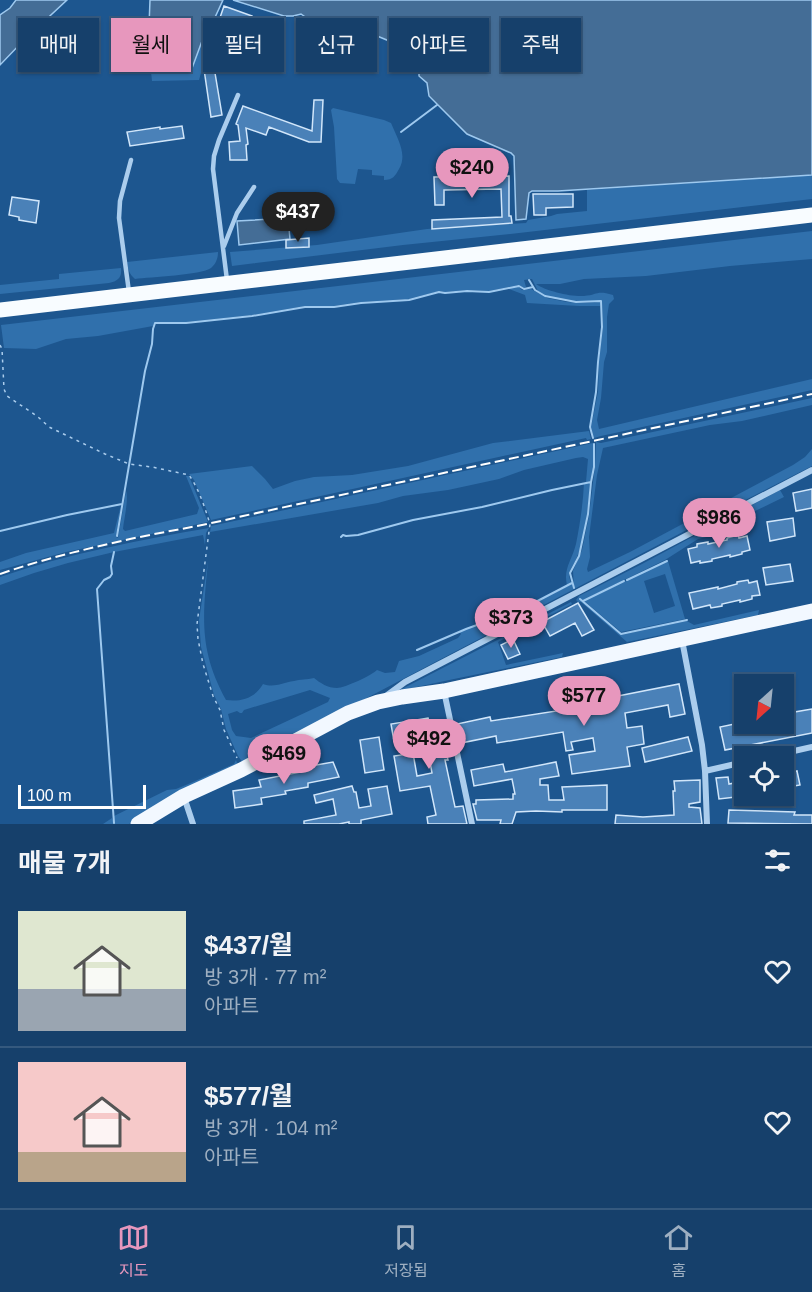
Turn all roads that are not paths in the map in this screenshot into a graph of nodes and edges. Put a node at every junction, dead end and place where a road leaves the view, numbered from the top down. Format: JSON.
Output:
{"nodes":[{"id":1,"x":238,"y":95,"type":"dead end"},
{"id":2,"x":131,"y":160,"type":"dead end"},
{"id":3,"x":254,"y":187,"type":"dead end"},
{"id":4,"x":812,"y":215,"type":"edge"},
{"id":5,"x":224,"y":248,"type":"junction"},
{"id":6,"x":227,"y":283,"type":"junction"},
{"id":7,"x":129,"y":295,"type":"junction"},
{"id":8,"x":0,"y":310,"type":"edge"},
{"id":9,"x":812,"y":470,"type":"edge"},
{"id":10,"x":812,"y":611,"type":"edge"},
{"id":11,"x":682,"y":639,"type":"junction"},
{"id":12,"x":444,"y":691,"type":"junction"},
{"id":13,"x":378,"y":702,"type":"junction"},
{"id":14,"x":812,"y":747,"type":"edge"},
{"id":15,"x":794,"y":751,"type":"edge"},
{"id":16,"x":734,"y":764,"type":"edge"},
{"id":17,"x":705,"y":771,"type":"junction"},
{"id":18,"x":184,"y":796,"type":"junction"},
{"id":19,"x":138,"y":824,"type":"edge"},
{"id":20,"x":193,"y":824,"type":"edge"},
{"id":21,"x":472,"y":824,"type":"edge"},
{"id":22,"x":707,"y":824,"type":"edge"}],
"edges":[{"from":1,"to":5,"type":"lane"},
{"from":2,"to":7,"type":"lane"},
{"from":3,"to":5,"type":"lane"},
{"from":4,"to":6,"type":"highway"},
{"from":5,"to":6,"type":"lane"},
{"from":6,"to":7,"type":"highway"},
{"from":7,"to":8,"type":"highway"},
{"from":9,"to":13,"type":"street"},
{"from":10,"to":11,"type":"main road"},
{"from":11,"to":12,"type":"main road"},
{"from":11,"to":17,"type":"street"},
{"from":12,"to":13,"type":"main road"},
{"from":12,"to":21,"type":"street"},
{"from":13,"to":18,"type":"main road"},
{"from":14,"to":15,"type":"street"},
{"from":16,"to":17,"type":"street"},
{"from":17,"to":22,"type":"street"},
{"from":18,"to":19,"type":"main road"},
{"from":18,"to":20,"type":"street"}]}
